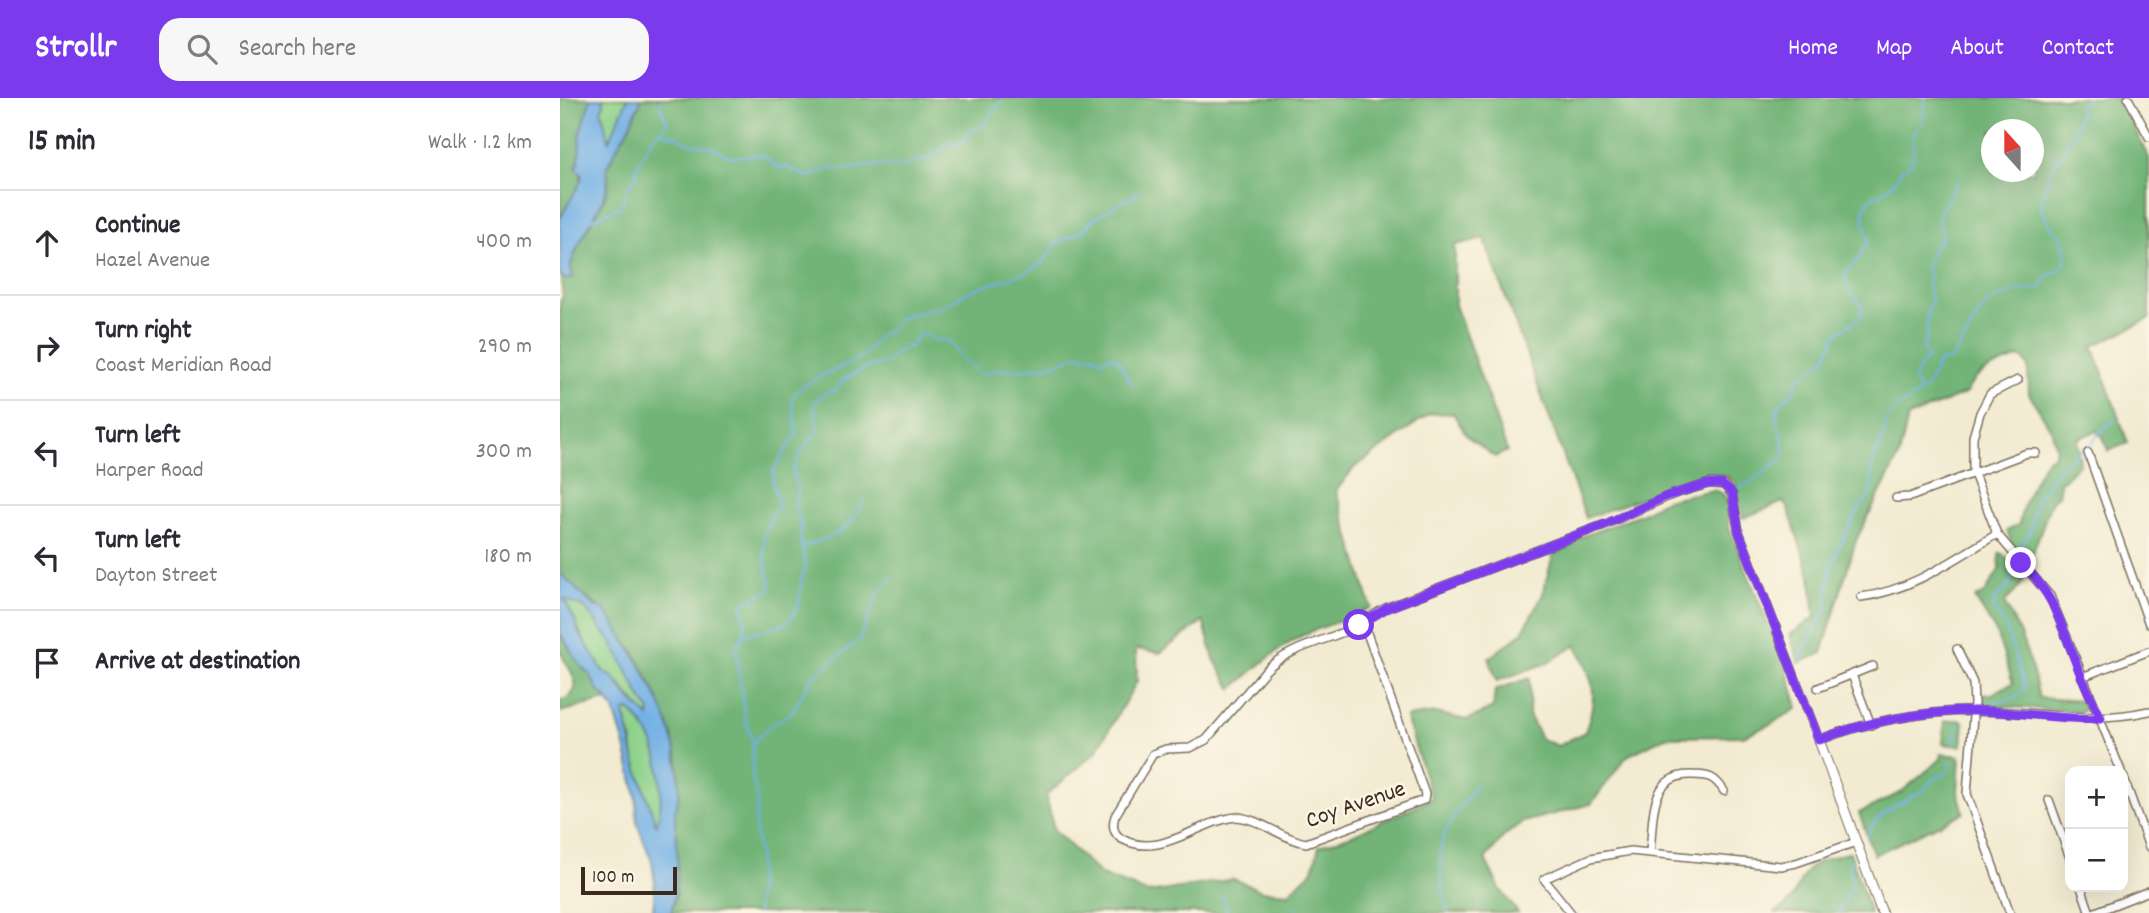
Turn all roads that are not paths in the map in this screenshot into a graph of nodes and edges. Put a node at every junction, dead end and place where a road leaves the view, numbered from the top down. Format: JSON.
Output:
{"nodes":[{"id":1,"x":2129,"y":98,"type":"edge"},
{"id":2,"x":2149,"y":137,"type":"edge"},
{"id":3,"x":2018,"y":380,"type":"dead end"},
{"id":4,"x":2036,"y":453,"type":"dead end"},
{"id":5,"x":2088,"y":453,"type":"dead end"},
{"id":6,"x":1973,"y":471,"type":"junction"},
{"id":7,"x":1896,"y":498,"type":"dead end"},
{"id":8,"x":1997,"y":534,"type":"junction"},
{"id":9,"x":1861,"y":597,"type":"dead end"},
{"id":10,"x":1363,"y":622,"type":"junction"},
{"id":11,"x":2149,"y":624,"type":"edge"},
{"id":12,"x":1957,"y":649,"type":"dead end"},
{"id":13,"x":2149,"y":651,"type":"edge"},
{"id":14,"x":1873,"y":666,"type":"dead end"},
{"id":15,"x":1853,"y":675,"type":"junction"},
{"id":16,"x":2082,"y":677,"type":"junction"},
{"id":17,"x":1818,"y":688,"type":"dead end"},
{"id":18,"x":1973,"y":710,"type":"junction"},
{"id":19,"x":2149,"y":711,"type":"edge"},
{"id":20,"x":2101,"y":718,"type":"junction"},
{"id":21,"x":1871,"y":725,"type":"junction"},
{"id":22,"x":1819,"y":740,"type":"junction"},
{"id":23,"x":2119,"y":766,"type":"edge"},
{"id":24,"x":2128,"y":789,"type":"edge"},
{"id":25,"x":1724,"y":791,"type":"dead end"},
{"id":26,"x":2049,"y":800,"type":"dead end"},
{"id":27,"x":1856,"y":842,"type":"junction"},
{"id":28,"x":2065,"y":844,"type":"edge"},
{"id":29,"x":2149,"y":846,"type":"edge"},
{"id":30,"x":1650,"y":851,"type":"junction"},
{"id":31,"x":2149,"y":891,"type":"edge"},
{"id":32,"x":2083,"y":892,"type":"edge"},
{"id":33,"x":1571,"y":913,"type":"edge"},
{"id":34,"x":1882,"y":913,"type":"edge"},
{"id":35,"x":2010,"y":913,"type":"edge"},
{"id":36,"x":2092,"y":913,"type":"edge"}],
"edges":[{"from":1,"to":2,"type":"street"},
{"from":3,"to":6,"type":"street"},
{"from":4,"to":6,"type":"street"},
{"from":5,"to":11,"type":"street"},
{"from":6,"to":7,"type":"street"},
{"from":6,"to":8,"type":"street"},
{"from":8,"to":9,"type":"street"},
{"from":8,"to":16,"type":"street"},
{"from":10,"to":10,"type":"street","name":"Coy Avenue"},
{"from":10,"to":22,"type":"street"},
{"from":12,"to":18,"type":"street"},
{"from":13,"to":16,"type":"street"},
{"from":14,"to":15,"type":"street"},
{"from":15,"to":17,"type":"street"},
{"from":15,"to":21,"type":"street"},
{"from":16,"to":20,"type":"street"},
{"from":18,"to":20,"type":"street"},
{"from":18,"to":21,"type":"street"},
{"from":18,"to":35,"type":"street"},
{"from":19,"to":20,"type":"street"},
{"from":20,"to":23,"type":"street"},
{"from":21,"to":22,"type":"street"},
{"from":22,"to":27,"type":"main road"},
{"from":24,"to":29,"type":"street"},
{"from":25,"to":30,"type":"street"},
{"from":26,"to":28,"type":"street"},
{"from":27,"to":30,"type":"street"},
{"from":27,"to":34,"type":"main road"},
{"from":30,"to":33,"type":"street"},
{"from":31,"to":36,"type":"street"},
{"from":32,"to":36,"type":"street"}]}
